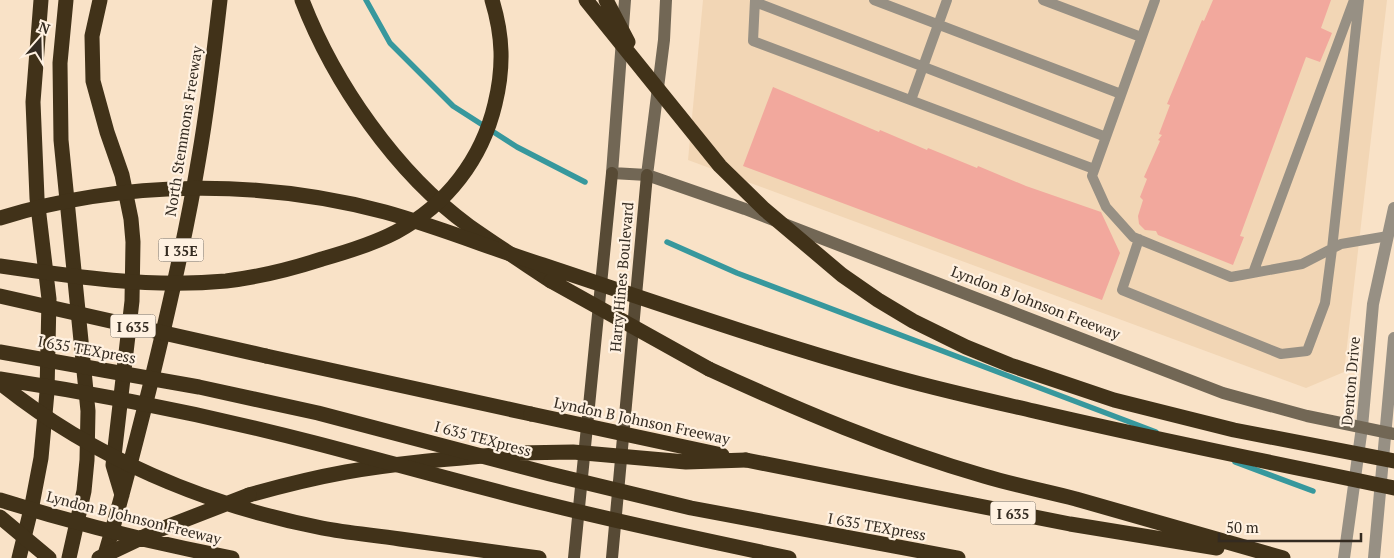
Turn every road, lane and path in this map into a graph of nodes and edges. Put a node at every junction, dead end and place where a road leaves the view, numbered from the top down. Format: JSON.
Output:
{"nodes":[{"id":1,"x":41,"y":0,"type":"edge"},
{"id":2,"x":66,"y":0,"type":"edge"},
{"id":3,"x":100,"y":0,"type":"edge"},
{"id":4,"x":220,"y":0,"type":"edge"},
{"id":5,"x":302,"y":0,"type":"edge"},
{"id":6,"x":492,"y":0,"type":"edge"},
{"id":7,"x":586,"y":0,"type":"edge"},
{"id":8,"x":606,"y":0,"type":"edge"},
{"id":9,"x":625,"y":0,"type":"edge"},
{"id":10,"x":666,"y":0,"type":"edge"},
{"id":11,"x":874,"y":0,"type":"edge"},
{"id":12,"x":948,"y":0,"type":"edge"},
{"id":13,"x":1043,"y":0,"type":"edge"},
{"id":14,"x":1155,"y":0,"type":"edge"},
{"id":15,"x":1354,"y":0,"type":"edge"},
{"id":16,"x":1359,"y":0,"type":"edge"},
{"id":17,"x":755,"y":1,"type":"edge"},
{"id":18,"x":938,"y":25,"type":"junction"},
{"id":19,"x":1141,"y":37,"type":"junction"},
{"id":20,"x":923,"y":67,"type":"junction"},
{"id":21,"x":643,"y":69,"type":"junction"},
{"id":22,"x":1121,"y":94,"type":"junction"},
{"id":23,"x":911,"y":100,"type":"junction"},
{"id":24,"x":1106,"y":137,"type":"junction"},
{"id":25,"x":1094,"y":169,"type":"junction"},
{"id":26,"x":612,"y":173,"type":"junction"},
{"id":27,"x":647,"y":175,"type":"junction"},
{"id":28,"x":1394,"y":209,"type":"edge"},
{"id":29,"x":0,"y":218,"type":"edge"},
{"id":30,"x":1388,"y":236,"type":"junction"},
{"id":31,"x":1139,"y":239,"type":"junction"},
{"id":32,"x":1332,"y":249,"type":"junction"},
{"id":33,"x":0,"y":266,"type":"edge"},
{"id":34,"x":1253,"y":273,"type":"junction"},
{"id":35,"x":0,"y":296,"type":"edge"},
{"id":36,"x":1394,"y":338,"type":"edge"},
{"id":37,"x":0,"y":352,"type":"edge"},
{"id":38,"x":0,"y":379,"type":"edge"},
{"id":39,"x":0,"y":383,"type":"edge"},
{"id":40,"x":1362,"y":427,"type":"junction"},
{"id":41,"x":1390,"y":433,"type":"edge"},
{"id":42,"x":746,"y":460,"type":"junction"},
{"id":43,"x":1394,"y":461,"type":"edge"},
{"id":44,"x":1394,"y":488,"type":"edge"},
{"id":45,"x":123,"y":497,"type":"junction"},
{"id":46,"x":0,"y":500,"type":"edge"},
{"id":47,"x":0,"y":517,"type":"edge"},
{"id":48,"x":19,"y":558,"type":"edge"},
{"id":49,"x":48,"y":558,"type":"edge"},
{"id":50,"x":70,"y":558,"type":"edge"},
{"id":51,"x":99,"y":558,"type":"edge"},
{"id":52,"x":104,"y":558,"type":"edge"},
{"id":53,"x":232,"y":558,"type":"edge"},
{"id":54,"x":539,"y":558,"type":"edge"},
{"id":55,"x":574,"y":558,"type":"edge"},
{"id":56,"x":612,"y":558,"type":"edge"},
{"id":57,"x":789,"y":558,"type":"edge"},
{"id":58,"x":958,"y":558,"type":"edge"},
{"id":59,"x":1282,"y":558,"type":"edge"},
{"id":60,"x":1344,"y":558,"type":"edge"},
{"id":61,"x":1374,"y":558,"type":"edge"}],
"edges":[{"from":1,"to":48,"type":"highway"},
{"from":2,"to":50,"type":"highway"},
{"from":3,"to":45,"type":"highway"},
{"from":4,"to":45,"type":"highway","name":"North Stemmons Freeway","number":"I 35E"},
{"from":5,"to":59,"type":"highway","bridge":true},
{"from":6,"to":33,"type":"highway","bridge":true},
{"from":7,"to":21,"type":"highway","bridge":true},
{"from":8,"to":21,"type":"highway","bridge":true},
{"from":9,"to":26,"type":"main road","name":"Harry Hines Boulevard"},
{"from":10,"to":27,"type":"main road","name":"Harry Hines Boulevard"},
{"from":11,"to":18,"type":"lane"},
{"from":12,"to":18,"type":"lane"},
{"from":13,"to":19,"type":"lane"},
{"from":14,"to":19,"type":"lane"},
{"from":15,"to":34,"type":"lane"},
{"from":16,"to":32,"type":"lane"},
{"from":17,"to":20,"type":"lane"},
{"from":17,"to":23,"type":"lane"},
{"from":18,"to":20,"type":"lane"},
{"from":18,"to":22,"type":"lane"},
{"from":19,"to":22,"type":"lane"},
{"from":20,"to":23,"type":"lane"},
{"from":20,"to":24,"type":"lane"},
{"from":21,"to":43,"type":"highway","bridge":true},
{"from":22,"to":24,"type":"lane"},
{"from":23,"to":25,"type":"lane"},
{"from":24,"to":25,"type":"lane"},
{"from":25,"to":31,"type":"lane"},
{"from":26,"to":27,"type":"main road","name":"Lyndon B Johnson Freeway"},
{"from":26,"to":55,"type":"main road","name":"Harry Hines Boulevard"},
{"from":27,"to":40,"type":"main road","name":"Lyndon B Johnson Freeway"},
{"from":27,"to":56,"type":"main road","name":"Harry Hines Boulevard"},
{"from":28,"to":30,"type":"street","name":"Denton Drive"},
{"from":29,"to":44,"type":"highway","bridge":true},
{"from":30,"to":32,"type":"lane"},
{"from":30,"to":40,"type":"street","name":"Denton Drive"},
{"from":31,"to":32,"type":"lane"},
{"from":31,"to":34,"type":"lane"},
{"from":32,"to":34,"type":"lane"},
{"from":35,"to":42,"type":"highway","name":"Lyndon B Johnson Freeway","number":"I 635","bridge":true},
{"from":36,"to":41,"type":"street"},
{"from":37,"to":58,"type":"highway","name":"I 635 TEXpress","bridge":true},
{"from":38,"to":57,"type":"highway","bridge":true},
{"from":39,"to":54,"type":"highway","bridge":true},
{"from":40,"to":41,"type":"main road","name":"Lyndon B Johnson Freeway"},
{"from":40,"to":60,"type":"street","name":"Denton Drive"},
{"from":41,"to":61,"type":"street"},
{"from":42,"to":51,"type":"highway","bridge":true},
{"from":42,"to":59,"type":"highway","name":"Lyndon B Johnson Freeway","number":"I 635"},
{"from":45,"to":52,"type":"highway","name":"North Stemmons Freeway","number":"I 35E"},
{"from":46,"to":53,"type":"highway","name":"Lyndon B Johnson Freeway","bridge":true},
{"from":47,"to":49,"type":"highway","bridge":true}]}
